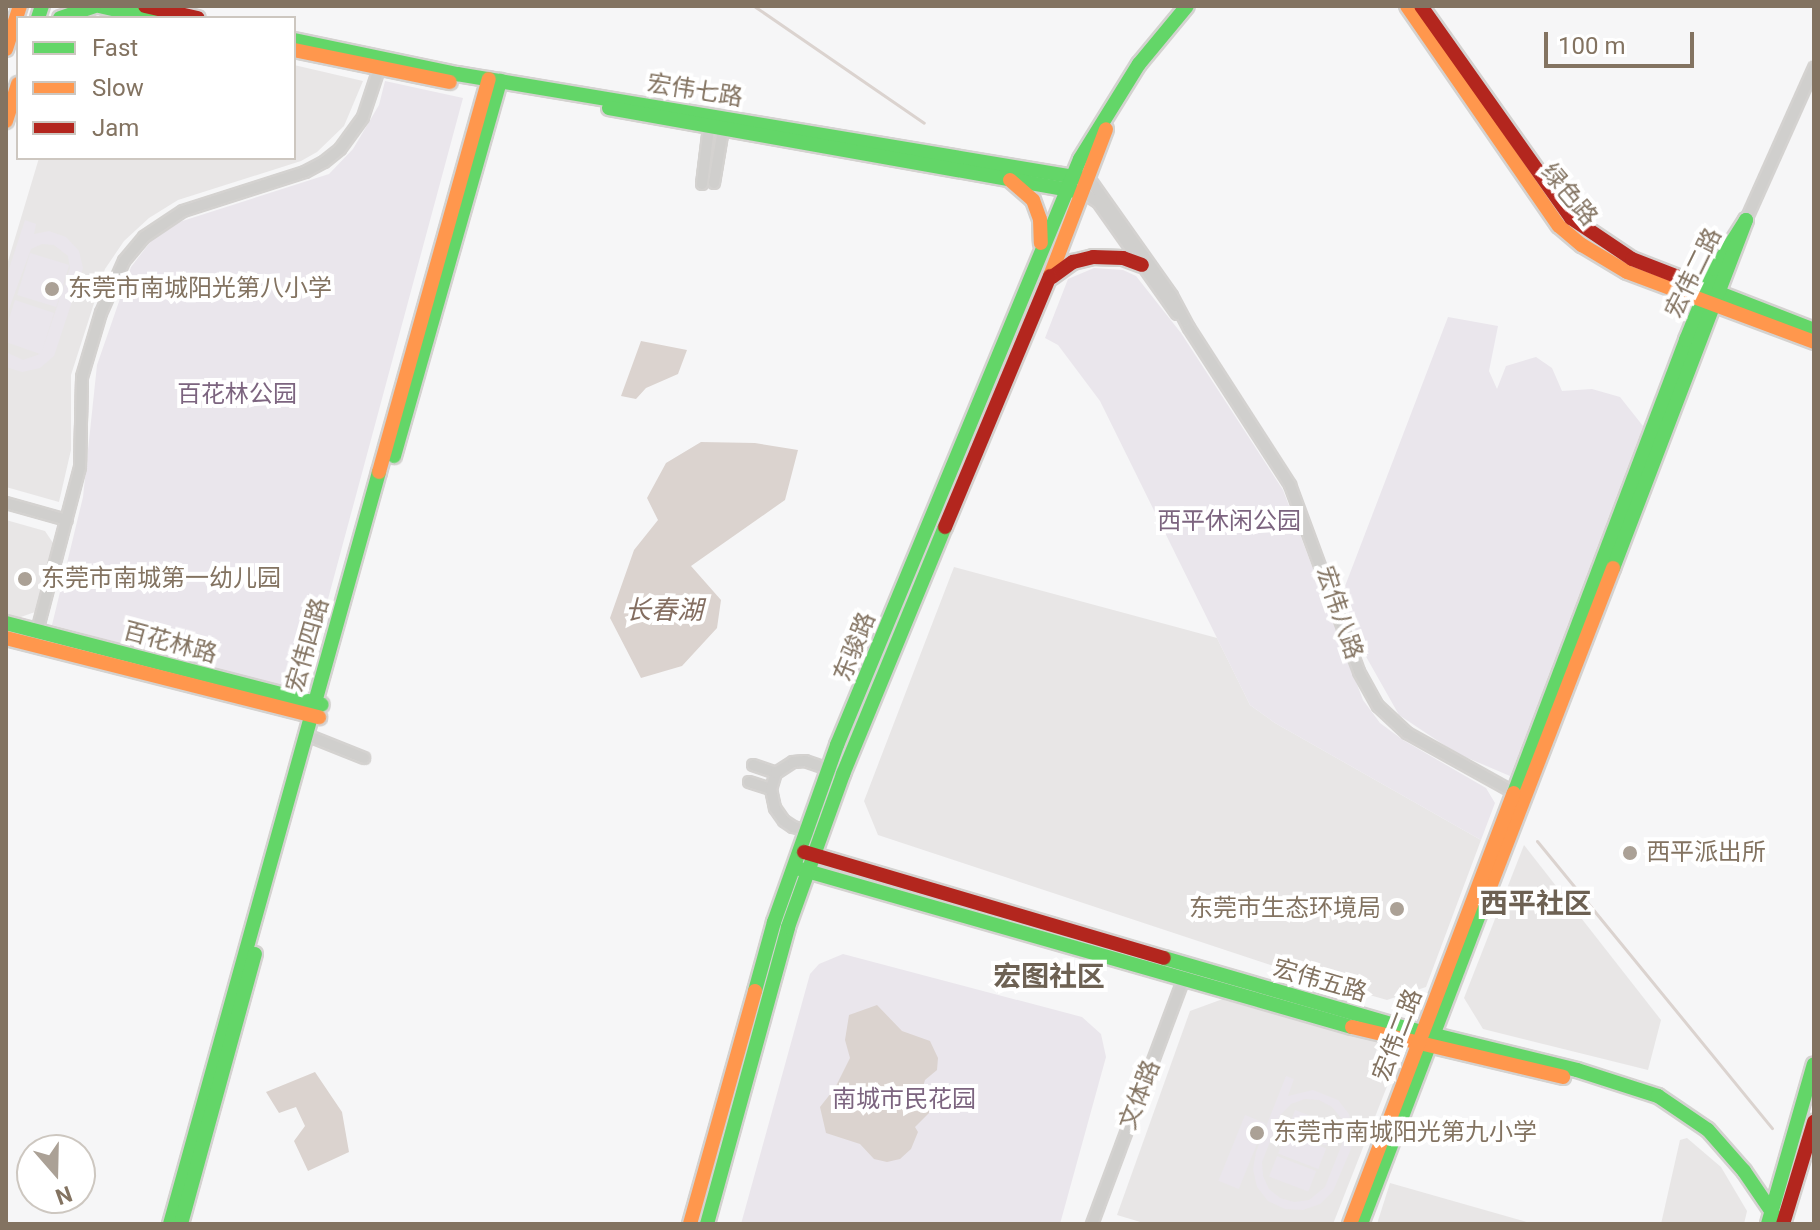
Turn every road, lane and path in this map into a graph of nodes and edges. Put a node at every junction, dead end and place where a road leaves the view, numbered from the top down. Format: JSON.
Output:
{"nodes":[{"id":1,"x":96,"y":6,"type":"edge"},
{"id":2,"x":145,"y":6,"type":"edge"},
{"id":3,"x":1187,"y":6,"type":"edge"},
{"id":4,"x":1407,"y":6,"type":"edge"},
{"id":5,"x":1421,"y":6,"type":"edge"},
{"id":6,"x":66,"y":16,"type":"edge"},
{"id":7,"x":143,"y":16,"type":"edge"},
{"id":8,"x":189,"y":16,"type":"edge"},
{"id":9,"x":16,"y":18,"type":"edge"},
{"id":10,"x":6,"y":31,"type":"edge"},
{"id":11,"x":296,"y":40,"type":"edge"},
{"id":12,"x":6,"y":47,"type":"edge"},
{"id":13,"x":296,"y":50,"type":"edge"},
{"id":14,"x":1814,"y":68,"type":"edge"},
{"id":15,"x":379,"y":69,"type":"junction"},
{"id":16,"x":494,"y":84,"type":"junction"},
{"id":17,"x":16,"y":90,"type":"edge"},
{"id":18,"x":1114,"y":106,"type":"junction"},
{"id":19,"x":6,"y":121,"type":"edge"},
{"id":20,"x":716,"y":128,"type":"junction"},
{"id":21,"x":1007,"y":178,"type":"junction"},
{"id":22,"x":708,"y":183,"type":"dead end"},
{"id":23,"x":1069,"y":183,"type":"junction"},
{"id":24,"x":1087,"y":186,"type":"junction"},
{"id":25,"x":1746,"y":220,"type":"joint"},
{"id":26,"x":1041,"y":250,"type":"junction"},
{"id":27,"x":1142,"y":265,"type":"junction"},
{"id":28,"x":1048,"y":280,"type":"junction"},
{"id":29,"x":1711,"y":297,"type":"junction"},
{"id":30,"x":1189,"y":328,"type":"junction"},
{"id":31,"x":1814,"y":330,"type":"edge"},
{"id":32,"x":1814,"y":342,"type":"edge"},
{"id":33,"x":6,"y":503,"type":"edge"},
{"id":34,"x":67,"y":520,"type":"junction"},
{"id":35,"x":6,"y":623,"type":"edge"},
{"id":36,"x":6,"y":638,"type":"edge"},
{"id":37,"x":35,"y":638,"type":"junction"},
{"id":38,"x":317,"y":710,"type":"junction"},
{"id":39,"x":314,"y":738,"type":"junction"},
{"id":40,"x":364,"y":758,"type":"dead end"},
{"id":41,"x":753,"y":765,"type":"dead end"},
{"id":42,"x":836,"y":771,"type":"junction"},
{"id":43,"x":776,"y":773,"type":"junction"},
{"id":44,"x":749,"y":782,"type":"dead end"},
{"id":45,"x":771,"y":789,"type":"junction"},
{"id":46,"x":1519,"y":796,"type":"junction"},
{"id":47,"x":814,"y":832,"type":"junction"},
{"id":48,"x":807,"y":853,"type":"junction"},
{"id":49,"x":801,"y":869,"type":"junction"},
{"id":50,"x":1186,"y":971,"type":"junction"},
{"id":51,"x":1426,"y":1041,"type":"junction"},
{"id":52,"x":1814,"y":1064,"type":"edge"},
{"id":53,"x":1814,"y":1122,"type":"edge"},
{"id":54,"x":1773,"y":1221,"type":"edge"},
{"id":55,"x":170,"y":1224,"type":"edge"},
{"id":56,"x":181,"y":1224,"type":"edge"},
{"id":57,"x":690,"y":1224,"type":"edge"},
{"id":58,"x":707,"y":1224,"type":"edge"},
{"id":59,"x":1092,"y":1224,"type":"edge"},
{"id":60,"x":1350,"y":1224,"type":"edge"},
{"id":61,"x":1361,"y":1224,"type":"edge"}],
"edges":[{"from":1,"to":6,"type":"street"},
{"from":1,"to":7,"type":"street"},
{"from":2,"to":8,"type":"street"},
{"from":3,"to":18,"type":"street","name":"东骏路"},
{"from":4,"to":29,"type":"street","name":"绿色路"},
{"from":5,"to":29,"type":"street","name":"绿色路"},
{"from":9,"to":12,"type":"street"},
{"from":10,"to":12,"type":"street"},
{"from":11,"to":16,"type":"street","name":"宏伟七路"},
{"from":13,"to":15,"type":"street","name":"宏伟七路"},
{"from":14,"to":25,"type":"street"},
{"from":15,"to":16,"type":"street","name":"宏伟七路"},
{"from":15,"to":34,"type":"street"},
{"from":16,"to":20,"type":"street","name":"宏伟七路"},
{"from":16,"to":23,"type":"street","name":"宏伟七路"},
{"from":16,"to":38,"type":"street","name":"宏伟四路"},
{"from":17,"to":19,"type":"street"},
{"from":18,"to":23,"type":"street","name":"东骏路"},
{"from":18,"to":24,"type":"street","name":"东骏路"},
{"from":20,"to":21,"type":"street","name":"宏伟七路"},
{"from":20,"to":22,"type":"street"},
{"from":21,"to":23,"type":"street","name":"宏伟七路"},
{"from":21,"to":26,"type":"street"},
{"from":23,"to":24,"type":"street","name":"宏伟七路"},
{"from":23,"to":26,"type":"street","name":"东骏路"},
{"from":24,"to":27,"type":"street","name":"宏伟八路"},
{"from":24,"to":28,"type":"street","name":"东骏路"},
{"from":24,"to":30,"type":"street","name":"宏伟八路"},
{"from":25,"to":29,"type":"street","name":"宏伟二路"},
{"from":26,"to":42,"type":"street","name":"东骏路"},
{"from":27,"to":28,"type":"street"},
{"from":27,"to":30,"type":"street","name":"宏伟八路"},
{"from":28,"to":42,"type":"street","name":"东骏路"},
{"from":29,"to":31,"type":"street","name":"绿色路"},
{"from":29,"to":32,"type":"street","name":"绿色路"},
{"from":29,"to":46,"type":"street","name":"宏伟二路"},
{"from":30,"to":46,"type":"street","name":"宏伟八路"},
{"from":33,"to":34,"type":"street"},
{"from":34,"to":37,"type":"street"},
{"from":35,"to":37,"type":"street","name":"百花林路"},
{"from":36,"to":37,"type":"street","name":"百花林路"},
{"from":37,"to":38,"type":"street","name":"百花林路"},
{"from":38,"to":39,"type":"street","name":"宏伟四路"},
{"from":38,"to":55,"type":"street","name":"宏伟四路"},
{"from":39,"to":40,"type":"street"},
{"from":39,"to":56,"type":"street","name":"宏伟四路"},
{"from":41,"to":43,"type":"street"},
{"from":42,"to":43,"type":"street"},
{"from":42,"to":47,"type":"street","name":"东骏路"},
{"from":43,"to":45,"type":"street"},
{"from":44,"to":45,"type":"street"},
{"from":45,"to":47,"type":"street"},
{"from":46,"to":51,"type":"street","name":"宏伟二路"},
{"from":47,"to":48,"type":"street","name":"东骏路"},
{"from":48,"to":49,"type":"street","name":"东骏路"},
{"from":48,"to":50,"type":"street","name":"宏伟五路"},
{"from":49,"to":50,"type":"street","name":"宏伟五路"},
{"from":49,"to":57,"type":"street","name":"东骏路"},
{"from":49,"to":58,"type":"street","name":"东骏路"},
{"from":50,"to":51,"type":"street","name":"宏伟五路"},
{"from":50,"to":59,"type":"street","name":"文体路"},
{"from":51,"to":54,"type":"street","name":"宏伟五路"},
{"from":51,"to":60,"type":"street","name":"宏伟二路"},
{"from":51,"to":61,"type":"street","name":"宏伟二路"},
{"from":52,"to":54,"type":"street"},
{"from":53,"to":54,"type":"street"}]}
